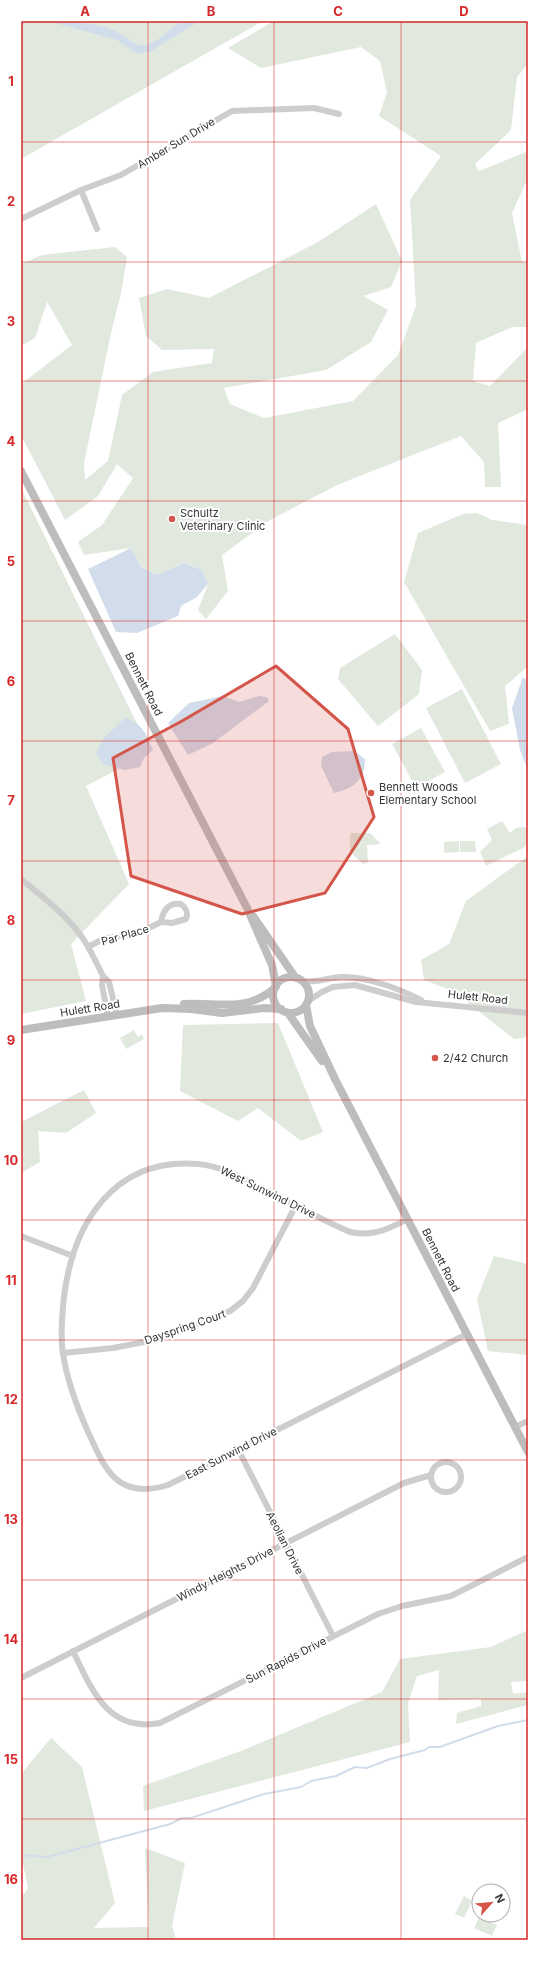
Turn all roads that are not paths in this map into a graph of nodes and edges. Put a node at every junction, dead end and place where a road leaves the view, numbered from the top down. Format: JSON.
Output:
{"nodes":[{"id":1,"x":339,"y":114,"type":"dead end"},
{"id":2,"x":81,"y":190,"type":"junction"},
{"id":3,"x":21,"y":220,"type":"edge"},
{"id":4,"x":97,"y":229,"type":"dead end"},
{"id":5,"x":21,"y":471,"type":"edge"},
{"id":6,"x":21,"y":879,"type":"edge"},
{"id":7,"x":247,"y":908,"type":"junction"},
{"id":8,"x":161,"y":922,"type":"dead end"},
{"id":9,"x":88,"y":947,"type":"junction"},
{"id":10,"x":103,"y":976,"type":"junction"},
{"id":11,"x":298,"y":979,"type":"junction"},
{"id":12,"x":275,"y":987,"type":"junction"},
{"id":13,"x":307,"y":1003,"type":"junction"},
{"id":14,"x":426,"y":1003,"type":"junction"},
{"id":15,"x":162,"y":1008,"type":"junction"},
{"id":16,"x":284,"y":1011,"type":"junction"},
{"id":17,"x":528,"y":1013,"type":"edge"},
{"id":18,"x":117,"y":1015,"type":"junction"},
{"id":19,"x":108,"y":1016,"type":"junction"},
{"id":20,"x":21,"y":1030,"type":"edge"},
{"id":21,"x":335,"y":1079,"type":"junction"},
{"id":22,"x":296,"y":1205,"type":"junction"},
{"id":23,"x":408,"y":1219,"type":"junction"},
{"id":24,"x":21,"y":1236,"type":"edge"},
{"id":25,"x":73,"y":1256,"type":"junction"},
{"id":26,"x":467,"y":1334,"type":"junction"},
{"id":27,"x":63,"y":1353,"type":"junction"},
{"id":28,"x":528,"y":1421,"type":"edge"},
{"id":29,"x":515,"y":1427,"type":"junction"},
{"id":30,"x":238,"y":1450,"type":"junction"},
{"id":31,"x":528,"y":1452,"type":"edge"},
{"id":32,"x":431,"y":1475,"type":"junction"},
{"id":33,"x":286,"y":1543,"type":"junction"},
{"id":34,"x":528,"y":1557,"type":"edge"},
{"id":35,"x":333,"y":1636,"type":"junction"},
{"id":36,"x":73,"y":1651,"type":"junction"},
{"id":37,"x":21,"y":1678,"type":"edge"}],
"edges":[{"from":1,"to":2,"type":"street","name":"Amber Sun Drive"},
{"from":2,"to":3,"type":"street","name":"Amber Sun Drive"},
{"from":2,"to":4,"type":"street"},
{"from":5,"to":7,"type":"street","name":"Bennett Road"},
{"from":6,"to":9,"type":"street"},
{"from":7,"to":11,"type":"street","name":"Bennett Road"},
{"from":7,"to":12,"type":"street","name":"Bennett Road"},
{"from":8,"to":9,"type":"street","name":"Par Place"},
{"from":9,"to":10,"type":"street"},
{"from":10,"to":18,"type":"street"},
{"from":10,"to":19,"type":"street"},
{"from":11,"to":12,"type":"street"},
{"from":11,"to":13,"type":"street"},
{"from":11,"to":14,"type":"street","name":"Hulett Road"},
{"from":12,"to":15,"type":"street","name":"Hulett Road"},
{"from":12,"to":16,"type":"street"},
{"from":13,"to":14,"type":"street","name":"Hulett Road"},
{"from":13,"to":16,"type":"street"},
{"from":13,"to":21,"type":"street","name":"Bennett Road"},
{"from":14,"to":17,"type":"street","name":"Hulett Road"},
{"from":15,"to":16,"type":"street","name":"Hulett Road"},
{"from":15,"to":18,"type":"street","name":"Hulett Road"},
{"from":16,"to":21,"type":"street","name":"Bennett Road"},
{"from":18,"to":19,"type":"street","name":"Hulett Road"},
{"from":19,"to":20,"type":"street","name":"Hulett Road"},
{"from":21,"to":23,"type":"street","name":"Bennett Road"},
{"from":22,"to":23,"type":"street","name":"West Sunwind Drive"},
{"from":22,"to":25,"type":"street","name":"West Sunwind Drive"},
{"from":22,"to":27,"type":"street","name":"Dayspring Court"},
{"from":23,"to":26,"type":"street","name":"Bennett Road"},
{"from":24,"to":25,"type":"street"},
{"from":25,"to":27,"type":"street","name":"West Sunwind Drive"},
{"from":26,"to":29,"type":"street","name":"Bennett Road"},
{"from":26,"to":30,"type":"street","name":"East Sunwind Drive"},
{"from":27,"to":30,"type":"street","name":"East Sunwind Drive"},
{"from":28,"to":29,"type":"street"},
{"from":29,"to":31,"type":"street","name":"Bennett Road"},
{"from":30,"to":33,"type":"street","name":"Aeolian Drive"},
{"from":32,"to":32,"type":"street","name":"Windy Heights Drive"},
{"from":32,"to":33,"type":"street","name":"Windy Heights Drive"},
{"from":33,"to":35,"type":"street","name":"Aeolian Drive"},
{"from":33,"to":36,"type":"street","name":"Windy Heights Drive"},
{"from":34,"to":35,"type":"street","name":"Sun Rapids Drive"},
{"from":35,"to":36,"type":"street","name":"Sun Rapids Drive"},
{"from":36,"to":37,"type":"street","name":"Windy Heights Drive"}]}
